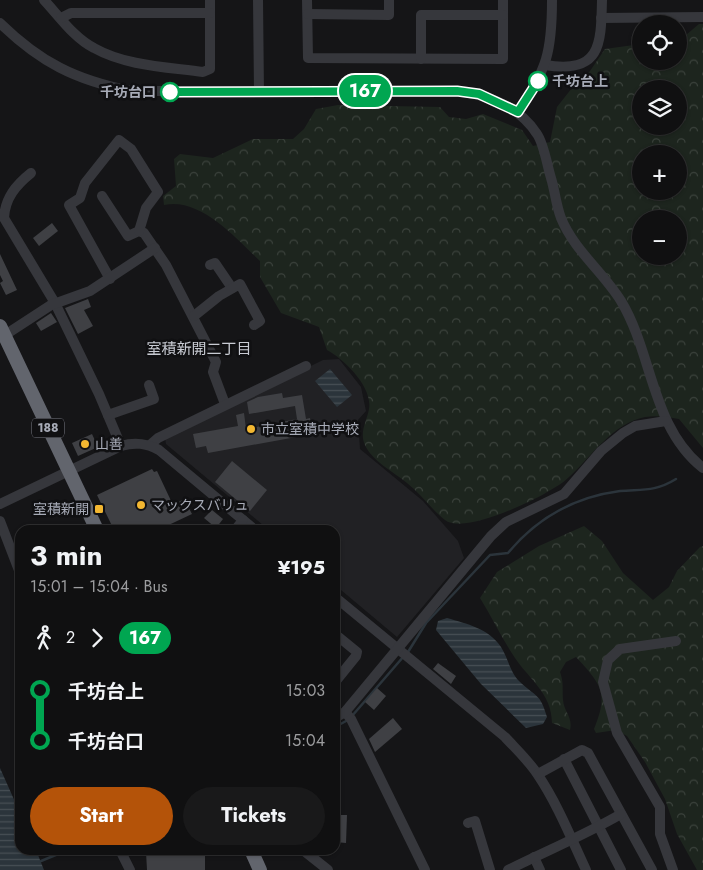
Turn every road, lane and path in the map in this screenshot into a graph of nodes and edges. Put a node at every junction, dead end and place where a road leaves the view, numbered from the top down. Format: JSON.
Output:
{"nodes":[{"id":1,"x":44,"y":0,"type":"edge"},
{"id":2,"x":210,"y":0,"type":"edge"},
{"id":3,"x":258,"y":0,"type":"edge"},
{"id":4,"x":307,"y":0,"type":"edge"},
{"id":5,"x":389,"y":0,"type":"edge"},
{"id":6,"x":503,"y":0,"type":"edge"},
{"id":7,"x":552,"y":0,"type":"edge"},
{"id":8,"x":602,"y":0,"type":"edge"},
{"id":9,"x":210,"y":13,"type":"junction"},
{"id":10,"x":308,"y":14,"type":"junction"},
{"id":11,"x":503,"y":15,"type":"junction"},
{"id":12,"x":703,"y":17,"type":"edge"},
{"id":13,"x":61,"y":18,"type":"junction"},
{"id":14,"x":602,"y":18,"type":"junction"},
{"id":15,"x":0,"y":22,"type":"edge"},
{"id":16,"x":421,"y":59,"type":"junction"},
{"id":17,"x":545,"y":65,"type":"junction"},
{"id":18,"x":259,"y":92,"type":"junction"},
{"id":19,"x":518,"y":112,"type":"junction"},
{"id":20,"x":31,"y":174,"type":"dead end"},
{"id":21,"x":102,"y":196,"type":"dead end"},
{"id":22,"x":140,"y":232,"type":"junction"},
{"id":23,"x":155,"y":248,"type":"junction"},
{"id":24,"x":210,"y":264,"type":"dead end"},
{"id":25,"x":110,"y":279,"type":"junction"},
{"id":26,"x":232,"y":288,"type":"junction"},
{"id":27,"x":55,"y":303,"type":"junction"},
{"id":28,"x":194,"y":316,"type":"junction"},
{"id":29,"x":254,"y":325,"type":"dead end"},
{"id":30,"x":2,"y":331,"type":"edge"},
{"id":31,"x":306,"y":366,"type":"dead end"},
{"id":32,"x":149,"y":385,"type":"dead end"},
{"id":33,"x":225,"y":404,"type":"junction"},
{"id":34,"x":108,"y":415,"type":"junction"},
{"id":35,"x":666,"y":421,"type":"junction"},
{"id":36,"x":150,"y":445,"type":"junction"},
{"id":37,"x":120,"y":446,"type":"junction"},
{"id":38,"x":703,"y":468,"type":"edge"},
{"id":39,"x":69,"y":471,"type":"junction"},
{"id":40,"x":0,"y":504,"type":"edge"},
{"id":41,"x":243,"y":520,"type":"junction"},
{"id":42,"x":0,"y":521,"type":"edge"},
{"id":43,"x":95,"y":525,"type":"edge"},
{"id":44,"x":239,"y":525,"type":"edge"},
{"id":45,"x":249,"y":525,"type":"edge"},
{"id":46,"x":15,"y":560,"type":"edge"},
{"id":47,"x":340,"y":601,"type":"edge"},
{"id":48,"x":340,"y":638,"type":"edge"},
{"id":49,"x":676,"y":641,"type":"dead end"},
{"id":50,"x":398,"y":649,"type":"junction"},
{"id":51,"x":340,"y":676,"type":"edge"},
{"id":52,"x":345,"y":712,"type":"junction"},
{"id":53,"x":340,"y":715,"type":"edge"},
{"id":54,"x":564,"y":759,"type":"junction"},
{"id":55,"x":538,"y":774,"type":"junction"},
{"id":56,"x":621,"y":814,"type":"junction"},
{"id":57,"x":468,"y":823,"type":"dead end"},
{"id":58,"x":599,"y":827,"type":"junction"},
{"id":59,"x":572,"y":840,"type":"junction"},
{"id":60,"x":122,"y":855,"type":"edge"},
{"id":61,"x":253,"y":855,"type":"edge"},
{"id":62,"x":309,"y":855,"type":"edge"},
{"id":63,"x":534,"y":857,"type":"junction"},
{"id":64,"x":130,"y":870,"type":"edge"},
{"id":65,"x":260,"y":870,"type":"edge"},
{"id":66,"x":328,"y":870,"type":"edge"},
{"id":67,"x":426,"y":870,"type":"edge"},
{"id":68,"x":490,"y":870,"type":"edge"},
{"id":69,"x":508,"y":870,"type":"edge"},
{"id":70,"x":540,"y":870,"type":"edge"},
{"id":71,"x":586,"y":870,"type":"edge"},
{"id":72,"x":621,"y":870,"type":"edge"},
{"id":73,"x":652,"y":870,"type":"edge"},
{"id":74,"x":673,"y":870,"type":"edge"}],
"edges":[{"from":1,"to":13,"type":"street"},
{"from":2,"to":9,"type":"street"},
{"from":3,"to":18,"type":"street"},
{"from":4,"to":10,"type":"street"},
{"from":5,"to":10,"type":"street"},
{"from":6,"to":11,"type":"street"},
{"from":7,"to":17,"type":"street"},
{"from":8,"to":14,"type":"street"},
{"from":9,"to":13,"type":"street"},
{"from":9,"to":13,"type":"street"},
{"from":10,"to":16,"type":"street"},
{"from":11,"to":16,"type":"street"},
{"from":11,"to":16,"type":"street"},
{"from":12,"to":14,"type":"street"},
{"from":14,"to":17,"type":"street"},
{"from":15,"to":18,"type":"street"},
{"from":17,"to":19,"type":"street"},
{"from":18,"to":19,"type":"street"},
{"from":19,"to":35,"type":"street"},
{"from":20,"to":27,"type":"street"},
{"from":21,"to":22,"type":"street"},
{"from":22,"to":23,"type":"street"},
{"from":22,"to":25,"type":"street"},
{"from":23,"to":25,"type":"street"},
{"from":23,"to":28,"type":"street"},
{"from":24,"to":26,"type":"street"},
{"from":25,"to":27,"type":"street"},
{"from":26,"to":28,"type":"street"},
{"from":26,"to":29,"type":"street"},
{"from":27,"to":30,"type":"street"},
{"from":27,"to":34,"type":"street"},
{"from":28,"to":33,"type":"street"},
{"from":30,"to":39,"type":"highway","number":"188"},
{"from":31,"to":33,"type":"street"},
{"from":32,"to":34,"type":"street"},
{"from":33,"to":36,"type":"street"},
{"from":34,"to":37,"type":"street"},
{"from":35,"to":38,"type":"street"},
{"from":35,"to":50,"type":"street"},
{"from":36,"to":37,"type":"street"},
{"from":36,"to":41,"type":"street"},
{"from":37,"to":39,"type":"street"},
{"from":39,"to":40,"type":"street"},
{"from":39,"to":43,"type":"highway","number":"188"},
{"from":41,"to":44,"type":"street"},
{"from":41,"to":45,"type":"street"},
{"from":42,"to":46,"type":"street"},
{"from":47,"to":50,"type":"street"},
{"from":48,"to":51,"type":"street"},
{"from":49,"to":74,"type":"street"},
{"from":50,"to":52,"type":"street"},
{"from":50,"to":55,"type":"street"},
{"from":52,"to":53,"type":"street"},
{"from":52,"to":67,"type":"street"},
{"from":54,"to":55,"type":"street"},
{"from":54,"to":56,"type":"street"},
{"from":54,"to":58,"type":"street"},
{"from":55,"to":59,"type":"street"},
{"from":56,"to":58,"type":"street"},
{"from":56,"to":73,"type":"street"},
{"from":57,"to":68,"type":"street"},
{"from":58,"to":59,"type":"street"},
{"from":58,"to":72,"type":"street"},
{"from":59,"to":63,"type":"street"},
{"from":59,"to":71,"type":"street"},
{"from":60,"to":64,"type":"street"},
{"from":61,"to":65,"type":"highway"},
{"from":62,"to":66,"type":"street"},
{"from":63,"to":69,"type":"street"},
{"from":63,"to":70,"type":"street"}]}
